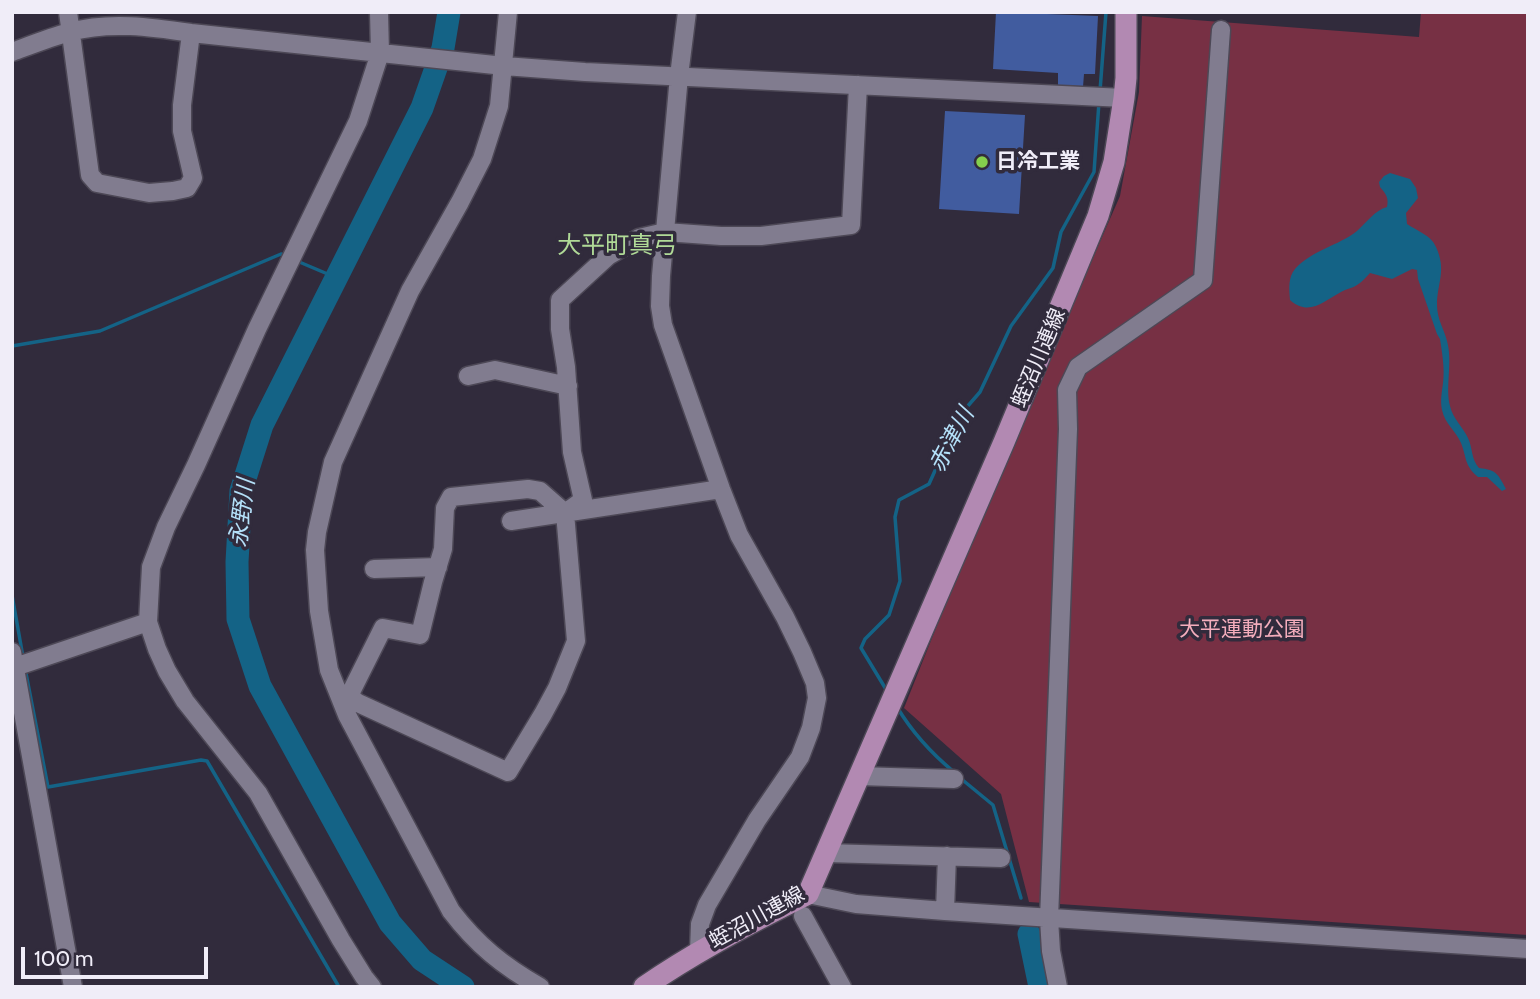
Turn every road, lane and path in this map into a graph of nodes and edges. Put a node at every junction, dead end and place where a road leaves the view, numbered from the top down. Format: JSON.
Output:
{"nodes":[{"id":1,"x":68,"y":12,"type":"edge"},
{"id":2,"x":379,"y":12,"type":"edge"},
{"id":3,"x":508,"y":12,"type":"edge"},
{"id":4,"x":687,"y":12,"type":"edge"},
{"id":5,"x":1126,"y":12,"type":"edge"},
{"id":6,"x":1221,"y":30,"type":"dead end"},
{"id":7,"x":72,"y":31,"type":"junction"},
{"id":8,"x":191,"y":33,"type":"junction"},
{"id":9,"x":12,"y":52,"type":"edge"},
{"id":10,"x":380,"y":53,"type":"junction"},
{"id":11,"x":504,"y":66,"type":"junction"},
{"id":12,"x":680,"y":76,"type":"junction"},
{"id":13,"x":858,"y":85,"type":"junction"},
{"id":14,"x":1124,"y":98,"type":"junction"},
{"id":15,"x":665,"y":232,"type":"junction"},
{"id":16,"x":468,"y":376,"type":"dead end"},
{"id":17,"x":568,"y":386,"type":"junction"},
{"id":18,"x":720,"y":489,"type":"junction"},
{"id":19,"x":565,"y":513,"type":"junction"},
{"id":20,"x":511,"y":521,"type":"dead end"},
{"id":21,"x":438,"y":567,"type":"junction"},
{"id":22,"x":374,"y":569,"type":"dead end"},
{"id":23,"x":148,"y":622,"type":"junction"},
{"id":24,"x":13,"y":662,"type":"edge"},
{"id":25,"x":859,"y":776,"type":"junction"},
{"id":26,"x":954,"y":779,"type":"dead end"},
{"id":27,"x":826,"y":853,"type":"junction"},
{"id":28,"x":947,"y":856,"type":"junction"},
{"id":29,"x":1001,"y":858,"type":"dead end"},
{"id":30,"x":808,"y":894,"type":"junction"},
{"id":31,"x":945,"y":911,"type":"junction"},
{"id":32,"x":803,"y":916,"type":"dead end"},
{"id":33,"x":1049,"y":919,"type":"junction"},
{"id":34,"x":1528,"y":950,"type":"edge"},
{"id":35,"x":699,"y":951,"type":"junction"},
{"id":36,"x":73,"y":987,"type":"edge"},
{"id":37,"x":372,"y":987,"type":"edge"},
{"id":38,"x":540,"y":987,"type":"edge"},
{"id":39,"x":644,"y":987,"type":"edge"},
{"id":40,"x":842,"y":987,"type":"edge"},
{"id":41,"x":1058,"y":987,"type":"edge"}],
"edges":[{"from":1,"to":7,"type":"street"},
{"from":2,"to":10,"type":"street"},
{"from":3,"to":11,"type":"street"},
{"from":4,"to":12,"type":"street"},
{"from":5,"to":14,"type":"main road","name":"蛭沼川連線"},
{"from":6,"to":33,"type":"street"},
{"from":7,"to":8,"type":"street"},
{"from":7,"to":8,"type":"street"},
{"from":7,"to":9,"type":"street"},
{"from":8,"to":10,"type":"street"},
{"from":10,"to":11,"type":"street"},
{"from":10,"to":23,"type":"street"},
{"from":11,"to":12,"type":"street"},
{"from":11,"to":38,"type":"street"},
{"from":12,"to":13,"type":"street"},
{"from":12,"to":15,"type":"street"},
{"from":13,"to":14,"type":"street"},
{"from":13,"to":15,"type":"street"},
{"from":14,"to":25,"type":"main road","name":"蛭沼川連線"},
{"from":15,"to":17,"type":"street"},
{"from":15,"to":18,"type":"street"},
{"from":16,"to":17,"type":"street"},
{"from":17,"to":19,"type":"street"},
{"from":18,"to":19,"type":"street"},
{"from":18,"to":35,"type":"street"},
{"from":19,"to":20,"type":"street"},
{"from":19,"to":21,"type":"street"},
{"from":19,"to":21,"type":"street"},
{"from":21,"to":22,"type":"street"},
{"from":23,"to":24,"type":"street"},
{"from":23,"to":37,"type":"street"},
{"from":24,"to":36,"type":"street"},
{"from":25,"to":26,"type":"street"},
{"from":25,"to":27,"type":"main road","name":"蛭沼川連線"},
{"from":27,"to":28,"type":"street"},
{"from":27,"to":30,"type":"main road","name":"蛭沼川連線"},
{"from":28,"to":29,"type":"street"},
{"from":28,"to":31,"type":"street"},
{"from":30,"to":31,"type":"street"},
{"from":30,"to":35,"type":"main road","name":"蛭沼川連線"},
{"from":31,"to":33,"type":"street"},
{"from":32,"to":40,"type":"street"},
{"from":33,"to":34,"type":"street"},
{"from":33,"to":41,"type":"street"},
{"from":35,"to":39,"type":"main road","name":"蛭沼川連線"}]}
